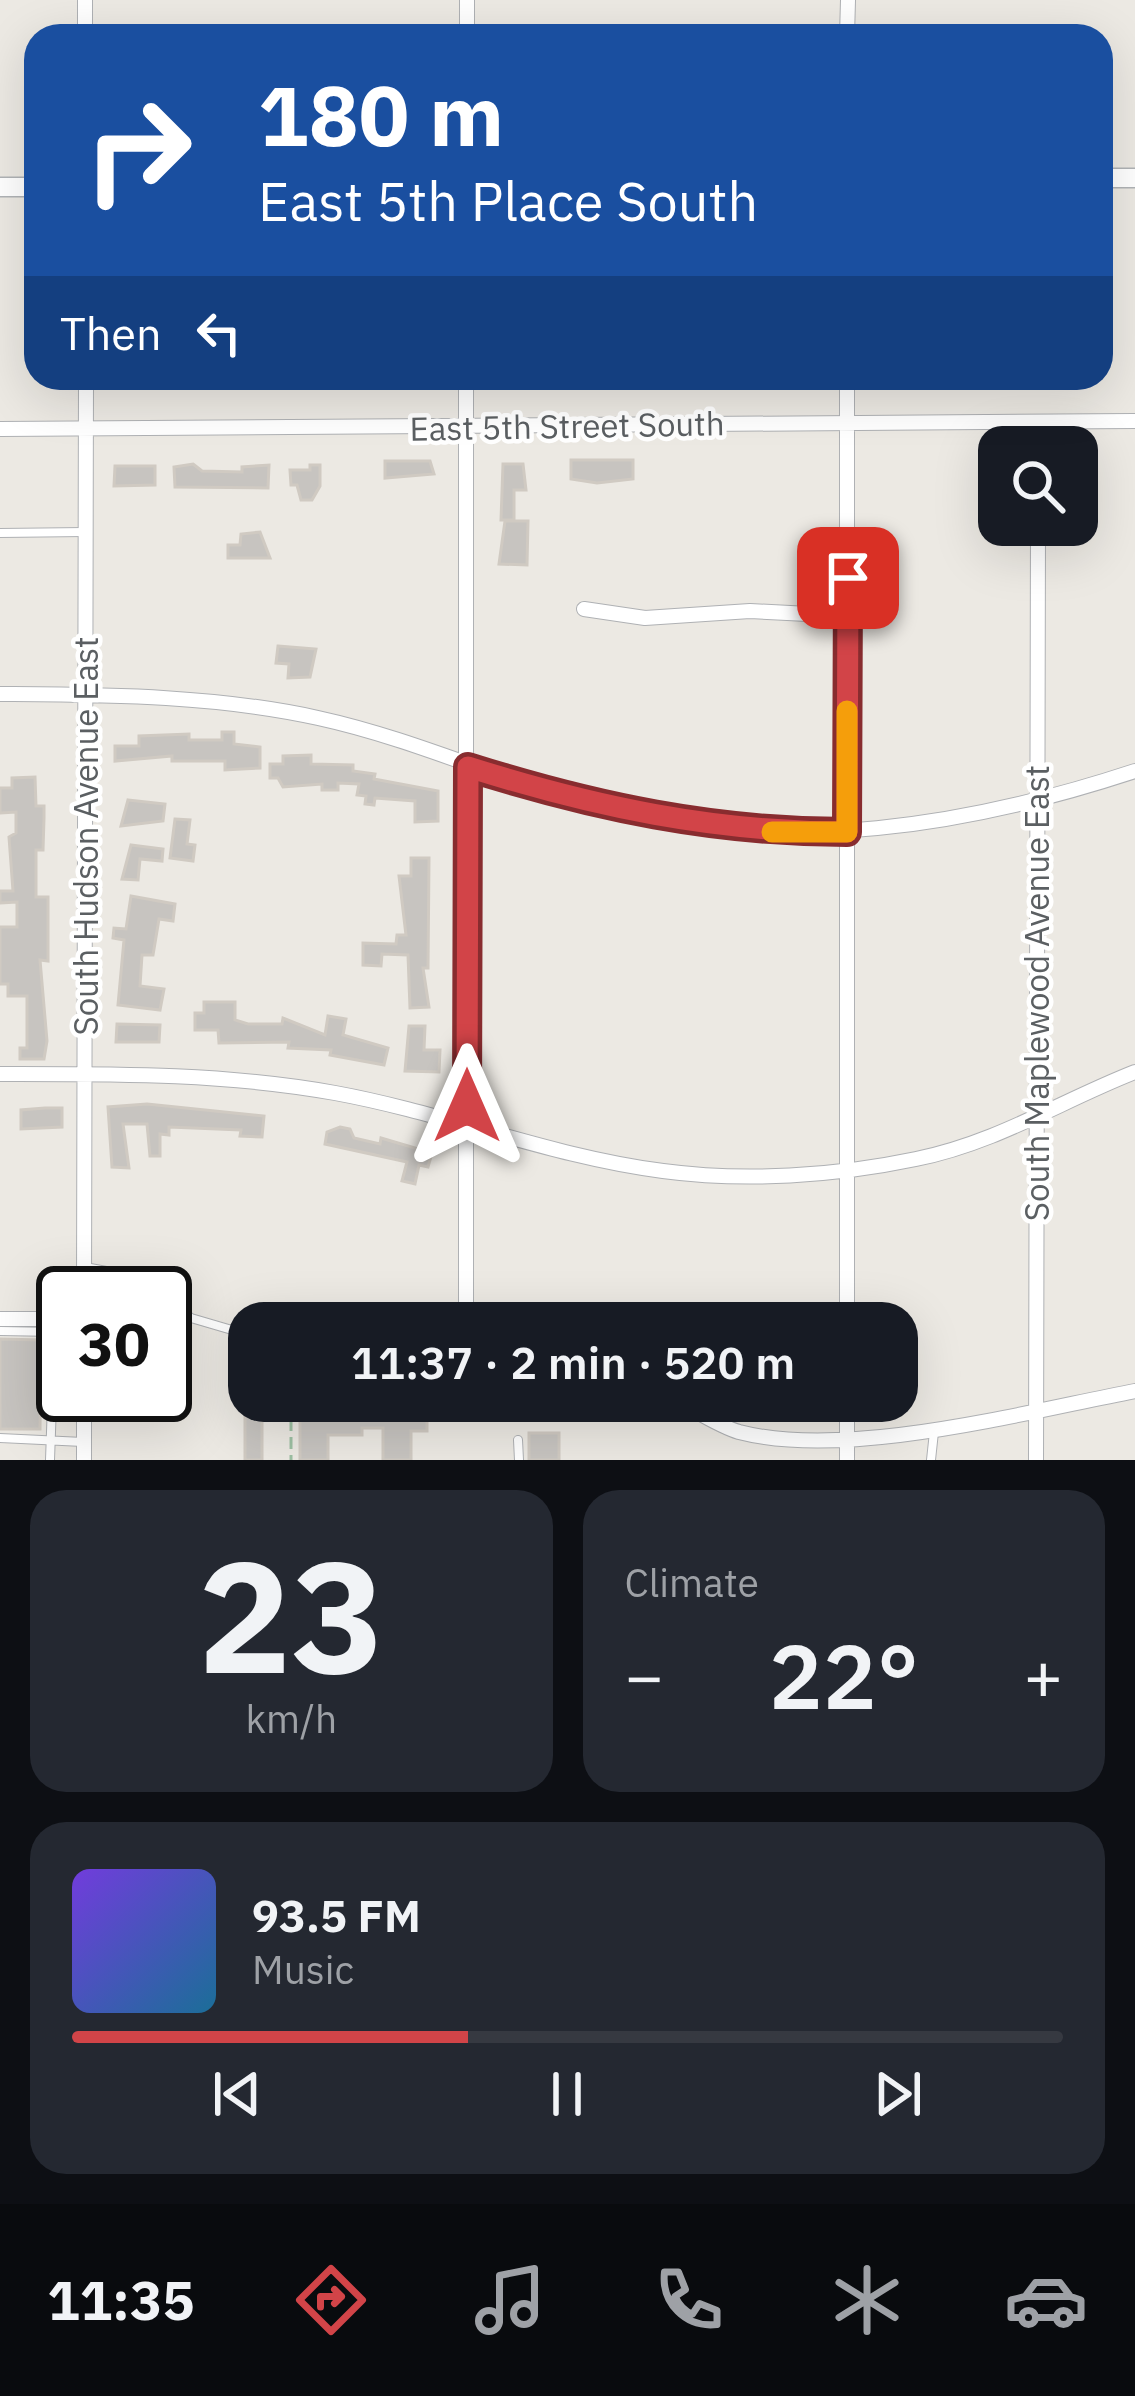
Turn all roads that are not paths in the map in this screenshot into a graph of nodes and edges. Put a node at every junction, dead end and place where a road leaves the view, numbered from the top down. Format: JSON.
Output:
{"nodes":[{"id":1,"x":86,"y":390,"type":"edge"},
{"id":2,"x":466,"y":390,"type":"edge"},
{"id":3,"x":848,"y":390,"type":"edge"},
{"id":4,"x":1135,"y":421,"type":"edge"},
{"id":5,"x":1038,"y":422,"type":"junction"},
{"id":6,"x":848,"y":423,"type":"junction"},
{"id":7,"x":1038,"y":426,"type":"edge"},
{"id":8,"x":466,"y":428,"type":"junction"},
{"id":9,"x":0,"y":429,"type":"edge"},
{"id":10,"x":86,"y":429,"type":"junction"},
{"id":11,"x":85,"y":532,"type":"junction"},
{"id":12,"x":0,"y":533,"type":"edge"},
{"id":13,"x":1037,"y":546,"type":"edge"},
{"id":14,"x":584,"y":609,"type":"dead end"},
{"id":15,"x":848,"y":616,"type":"junction"},
{"id":16,"x":0,"y":694,"type":"edge"},
{"id":17,"x":86,"y":695,"type":"junction"},
{"id":18,"x":468,"y":767,"type":"junction"},
{"id":19,"x":1135,"y":771,"type":"edge"},
{"id":20,"x":1037,"y":803,"type":"junction"},
{"id":21,"x":847,"y":832,"type":"junction"},
{"id":22,"x":1135,"y":1072,"type":"edge"},
{"id":23,"x":0,"y":1074,"type":"edge"},
{"id":24,"x":86,"y":1074,"type":"junction"},
{"id":25,"x":1036,"y":1119,"type":"junction"},
{"id":26,"x":467,"y":1125,"type":"junction"},
{"id":27,"x":847,"y":1170,"type":"junction"},
{"id":28,"x":85,"y":1266,"type":"edge"},
{"id":29,"x":466,"y":1302,"type":"edge"},
{"id":30,"x":847,"y":1302,"type":"edge"},
{"id":31,"x":192,"y":1318,"type":"edge"},
{"id":32,"x":0,"y":1319,"type":"edge"},
{"id":33,"x":36,"y":1322,"type":"edge"},
{"id":34,"x":36,"y":1326,"type":"edge"},
{"id":35,"x":228,"y":1329,"type":"edge"},
{"id":36,"x":0,"y":1331,"type":"edge"},
{"id":37,"x":1135,"y":1391,"type":"edge"},
{"id":38,"x":1037,"y":1409,"type":"junction"},
{"id":39,"x":53,"y":1422,"type":"edge"},
{"id":40,"x":84,"y":1422,"type":"edge"},
{"id":41,"x":722,"y":1422,"type":"edge"},
{"id":42,"x":848,"y":1422,"type":"edge"},
{"id":43,"x":934,"y":1430,"type":"junction"},
{"id":44,"x":0,"y":1438,"type":"edge"},
{"id":45,"x":848,"y":1439,"type":"junction"},
{"id":46,"x":518,"y":1440,"type":"dead end"},
{"id":47,"x":84,"y":1442,"type":"junction"},
{"id":48,"x":50,"y":1443,"type":"junction"},
{"id":49,"x":50,"y":1460,"type":"edge"},
{"id":50,"x":84,"y":1460,"type":"edge"},
{"id":51,"x":518,"y":1460,"type":"edge"},
{"id":52,"x":847,"y":1460,"type":"edge"},
{"id":53,"x":931,"y":1460,"type":"edge"},
{"id":54,"x":1036,"y":1460,"type":"edge"}],
"edges":[{"from":1,"to":10,"type":"street","name":"South Hudson Avenue East"},
{"from":2,"to":8,"type":"street"},
{"from":3,"to":6,"type":"street"},
{"from":4,"to":5,"type":"street","name":"East 5th Street South"},
{"from":5,"to":6,"type":"street","name":"East 5th Street South"},
{"from":5,"to":7,"type":"street"},
{"from":6,"to":8,"type":"street","name":"East 5th Street South"},
{"from":6,"to":15,"type":"street"},
{"from":8,"to":10,"type":"street","name":"East 5th Street South"},
{"from":8,"to":18,"type":"street"},
{"from":9,"to":10,"type":"street","name":"East 5th Street South"},
{"from":10,"to":11,"type":"street","name":"South Hudson Avenue East"},
{"from":11,"to":12,"type":"lane"},
{"from":11,"to":17,"type":"street","name":"South Hudson Avenue East"},
{"from":13,"to":20,"type":"street","name":"South Maplewood Avenue East"},
{"from":14,"to":15,"type":"street"},
{"from":15,"to":21,"type":"street"},
{"from":16,"to":17,"type":"street"},
{"from":17,"to":18,"type":"street"},
{"from":17,"to":24,"type":"street","name":"South Hudson Avenue East"},
{"from":18,"to":21,"type":"street"},
{"from":18,"to":26,"type":"street"},
{"from":19,"to":20,"type":"street"},
{"from":20,"to":21,"type":"street"},
{"from":20,"to":25,"type":"street","name":"South Maplewood Avenue East"},
{"from":21,"to":27,"type":"street"},
{"from":22,"to":25,"type":"street"},
{"from":23,"to":24,"type":"street"},
{"from":24,"to":26,"type":"street"},
{"from":24,"to":28,"type":"street","name":"South Hudson Avenue East"},
{"from":25,"to":27,"type":"street"},
{"from":25,"to":38,"type":"street","name":"South Maplewood Avenue East"},
{"from":26,"to":27,"type":"street"},
{"from":26,"to":29,"type":"street"},
{"from":27,"to":30,"type":"street"},
{"from":31,"to":35,"type":"lane"},
{"from":32,"to":33,"type":"street"},
{"from":34,"to":36,"type":"lane"},
{"from":37,"to":38,"type":"street"},
{"from":38,"to":43,"type":"street"},
{"from":38,"to":54,"type":"street","name":"South Maplewood Avenue East"},
{"from":39,"to":48,"type":"lane"},
{"from":40,"to":47,"type":"street"},
{"from":41,"to":45,"type":"street"},
{"from":42,"to":45,"type":"street"},
{"from":43,"to":45,"type":"street"},
{"from":43,"to":53,"type":"lane"},
{"from":44,"to":48,"type":"lane"},
{"from":45,"to":52,"type":"street"},
{"from":46,"to":51,"type":"lane"},
{"from":47,"to":48,"type":"lane"},
{"from":47,"to":50,"type":"street"},
{"from":48,"to":49,"type":"lane"}]}
